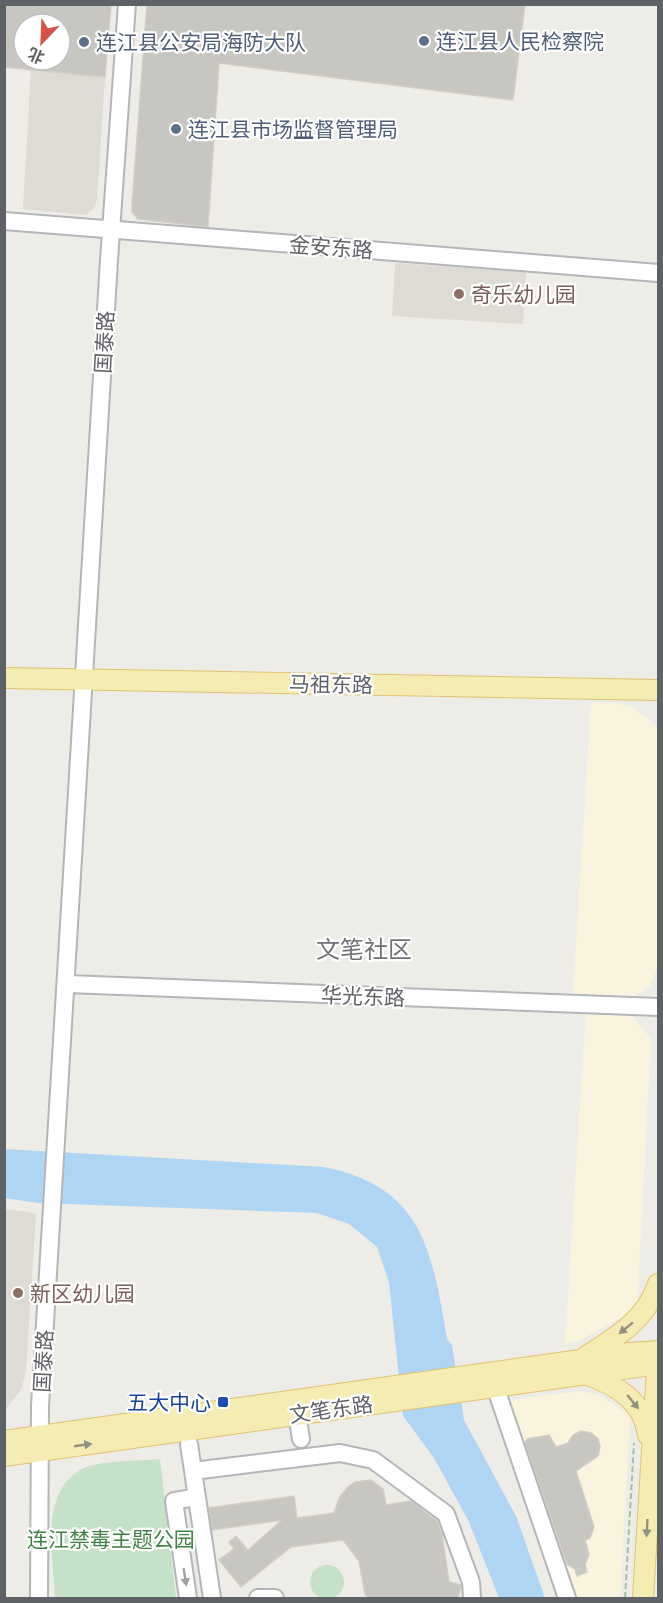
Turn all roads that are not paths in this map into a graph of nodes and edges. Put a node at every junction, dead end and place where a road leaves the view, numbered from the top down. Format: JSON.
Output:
{"nodes":[{"id":1,"x":127,"y":4,"type":"edge"},
{"id":2,"x":4,"y":221,"type":"edge"},
{"id":3,"x":111,"y":230,"type":"junction"},
{"id":4,"x":658,"y":273,"type":"edge"},
{"id":5,"x":4,"y":678,"type":"edge"},
{"id":6,"x":85,"y":679,"type":"junction"},
{"id":7,"x":658,"y":690,"type":"edge"},
{"id":8,"x":68,"y":984,"type":"junction"},
{"id":9,"x":658,"y":1007,"type":"edge"},
{"id":10,"x":658,"y":1284,"type":"edge"},
{"id":11,"x":658,"y":1344,"type":"edge"},
{"id":12,"x":658,"y":1358,"type":"edge"},
{"id":13,"x":581,"y":1367,"type":"junction"},
{"id":14,"x":459,"y":1384,"type":"junction"},
{"id":15,"x":495,"y":1386,"type":"junction"},
{"id":16,"x":398,"y":1393,"type":"junction"},
{"id":17,"x":297,"y":1414,"type":"junction"},
{"id":18,"x":301,"y":1438,"type":"dead end"},
{"id":19,"x":4,"y":1441,"type":"edge"},
{"id":20,"x":40,"y":1444,"type":"junction"},
{"id":21,"x":189,"y":1444,"type":"dead end"},
{"id":22,"x":4,"y":1456,"type":"edge"},
{"id":23,"x":193,"y":1471,"type":"junction"},
{"id":24,"x":651,"y":1471,"type":"junction"},
{"id":25,"x":196,"y":1497,"type":"junction"},
{"id":26,"x":39,"y":1599,"type":"edge"},
{"id":27,"x":188,"y":1599,"type":"edge"},
{"id":28,"x":212,"y":1599,"type":"edge"},
{"id":29,"x":258,"y":1599,"type":"edge"},
{"id":30,"x":275,"y":1599,"type":"edge"},
{"id":31,"x":472,"y":1599,"type":"edge"},
{"id":32,"x":567,"y":1599,"type":"edge"},
{"id":33,"x":643,"y":1599,"type":"edge"}],
"edges":[{"from":1,"to":3,"type":"street","name":"国泰路"},
{"from":2,"to":3,"type":"street","name":"金安东路"},
{"from":3,"to":4,"type":"street","name":"金安东路"},
{"from":3,"to":6,"type":"street","name":"国泰路"},
{"from":5,"to":6,"type":"main road","name":"马祖东路"},
{"from":6,"to":7,"type":"main road","name":"马祖东路"},
{"from":6,"to":8,"type":"street","name":"国泰路"},
{"from":8,"to":9,"type":"street","name":"华光东路"},
{"from":8,"to":20,"type":"street","name":"国泰路"},
{"from":10,"to":13,"type":"main road","one_way":true},
{"from":11,"to":12,"type":"main road"},
{"from":12,"to":13,"type":"main road","name":"文笔东路"},
{"from":12,"to":24,"type":"main road"},
{"from":13,"to":14,"type":"main road","name":"文笔东路"},
{"from":13,"to":15,"type":"main road","name":"文笔东路"},
{"from":13,"to":24,"type":"main road","one_way":true},
{"from":14,"to":15,"type":"main road","name":"文笔东路"},
{"from":14,"to":16,"type":"main road","name":"文笔东路"},
{"from":15,"to":32,"type":"street"},
{"from":16,"to":17,"type":"main road","name":"文笔东路"},
{"from":16,"to":20,"type":"main road","name":"文笔东路"},
{"from":17,"to":18,"type":"street"},
{"from":20,"to":17,"type":"main road","name":"文笔东路","one_way":true},
{"from":19,"to":20,"type":"main road","name":"文笔东路"},
{"from":20,"to":22,"type":"main road","name":"文笔东路"},
{"from":20,"to":26,"type":"street","name":"国泰路"},
{"from":21,"to":23,"type":"street"},
{"from":23,"to":25,"type":"street"},
{"from":23,"to":31,"type":"street"},
{"from":24,"to":33,"type":"main road","one_way":true},
{"from":25,"to":27,"type":"street","one_way":true},
{"from":25,"to":28,"type":"street"},
{"from":29,"to":30,"type":"street"}]}
